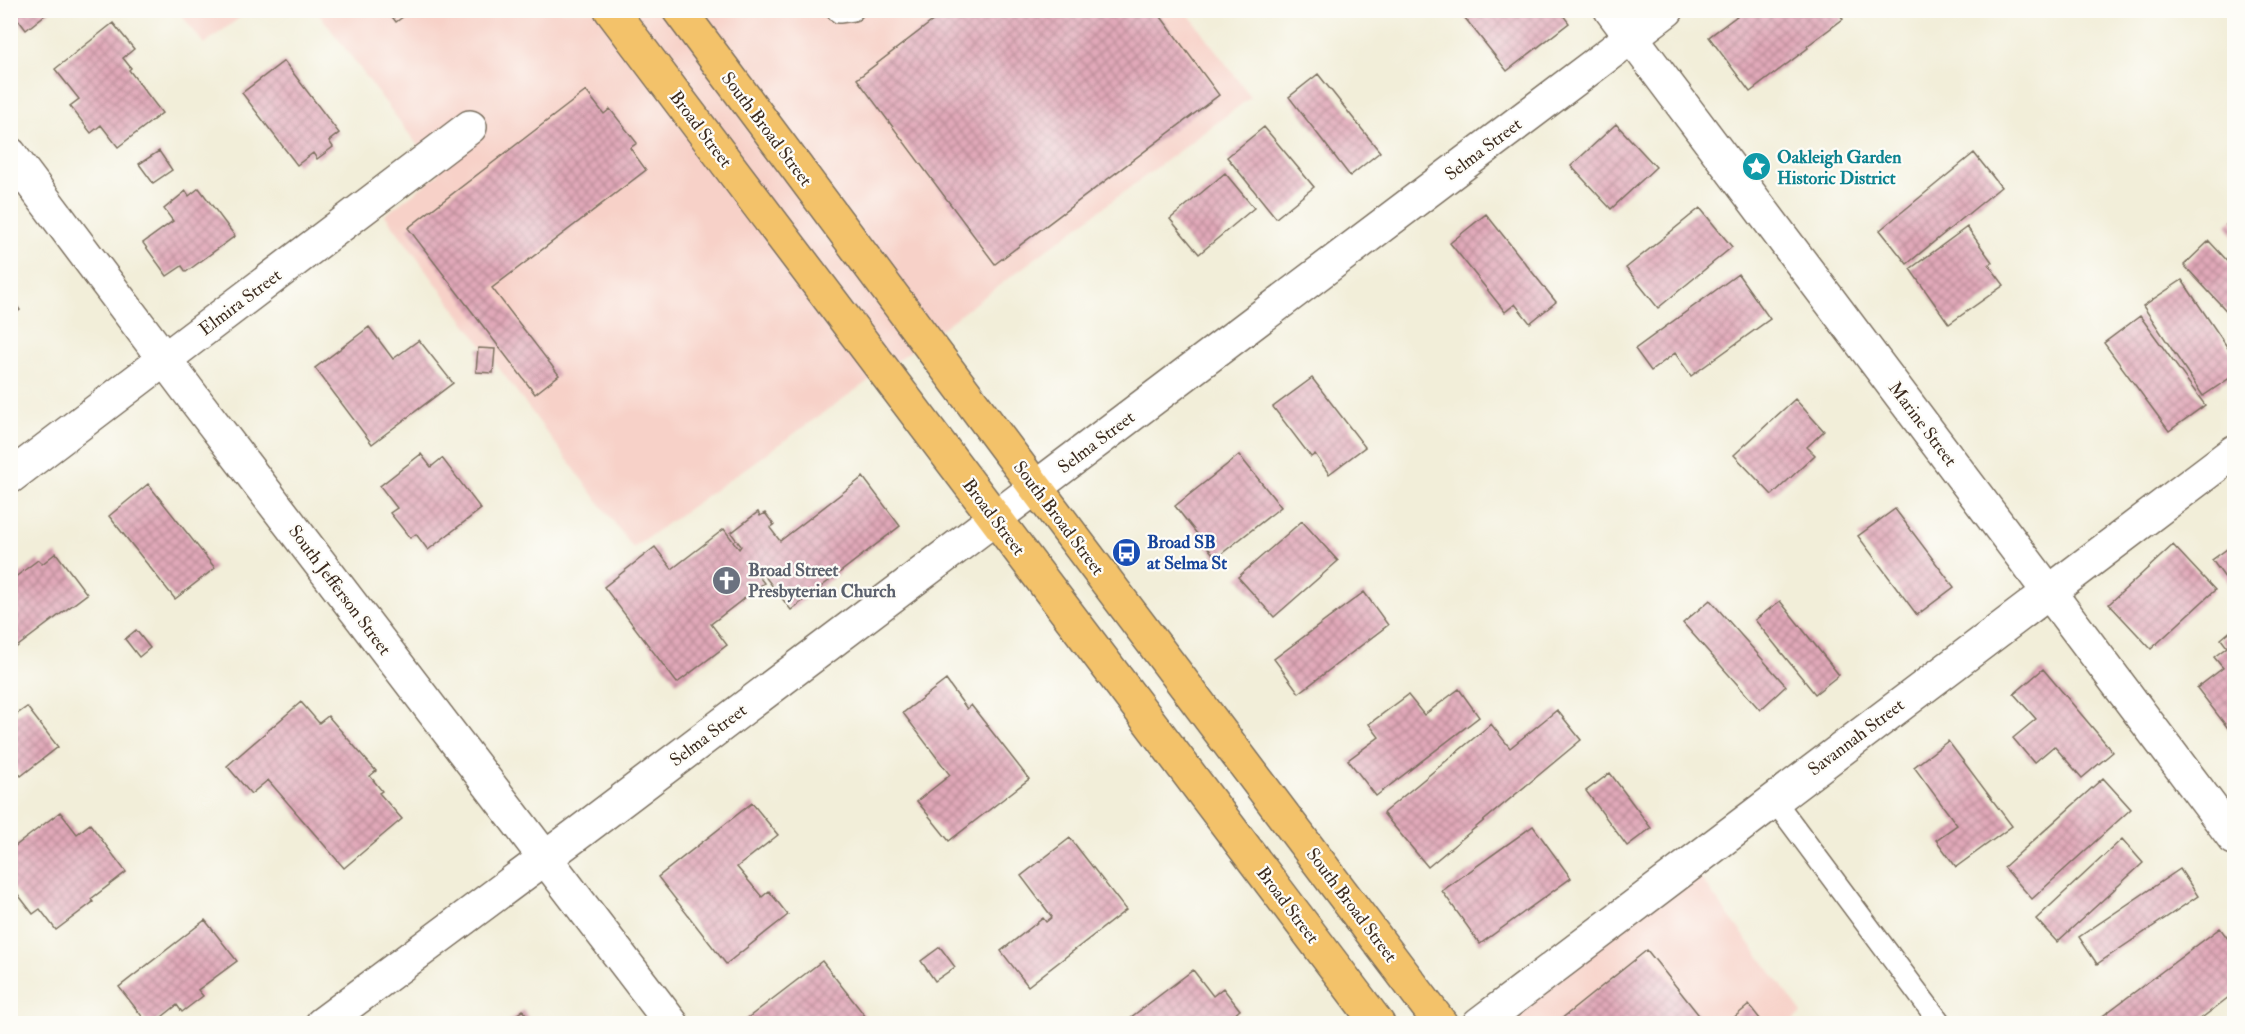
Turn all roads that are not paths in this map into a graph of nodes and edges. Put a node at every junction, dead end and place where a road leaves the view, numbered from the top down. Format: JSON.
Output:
{"nodes":[{"id":1,"x":679,"y":10,"type":"edge"},
{"id":2,"x":837,"y":10,"type":"edge"},
{"id":3,"x":853,"y":10,"type":"edge"},
{"id":4,"x":1611,"y":10,"type":"edge"},
{"id":5,"x":1667,"y":10,"type":"edge"},
{"id":6,"x":618,"y":13,"type":"edge"},
{"id":7,"x":1631,"y":38,"type":"junction"},
{"id":8,"x":470,"y":127,"type":"dead end"},
{"id":9,"x":10,"y":154,"type":"edge"},
{"id":10,"x":165,"y":360,"type":"junction"},
{"id":11,"x":2235,"y":452,"type":"edge"},
{"id":12,"x":10,"y":477,"type":"edge"},
{"id":13,"x":1036,"y":488,"type":"junction"},
{"id":14,"x":995,"y":518,"type":"junction"},
{"id":15,"x":2048,"y":591,"type":"junction"},
{"id":16,"x":1774,"y":800,"type":"junction"},
{"id":17,"x":2235,"y":838,"type":"edge"},
{"id":18,"x":544,"y":858,"type":"junction"},
{"id":19,"x":322,"y":1023,"type":"edge"},
{"id":20,"x":672,"y":1023,"type":"edge"},
{"id":21,"x":1378,"y":1023,"type":"edge"},
{"id":22,"x":1442,"y":1023,"type":"edge"},
{"id":23,"x":1479,"y":1023,"type":"edge"},
{"id":24,"x":1941,"y":1023,"type":"edge"}],
"edges":[{"from":1,"to":13,"type":"main road","name":"South Broad Street"},
{"from":2,"to":3,"type":"lane"},
{"from":4,"to":7,"type":"street","name":"Marine Street"},
{"from":5,"to":7,"type":"street","name":"Selma Street"},
{"from":6,"to":14,"type":"main road","name":"Broad Street"},
{"from":7,"to":13,"type":"street","name":"Selma Street"},
{"from":7,"to":15,"type":"street","name":"Marine Street"},
{"from":8,"to":10,"type":"street","name":"Elmira Street"},
{"from":9,"to":10,"type":"street","name":"South Jefferson Street"},
{"from":10,"to":12,"type":"street","name":"Elmira Street"},
{"from":10,"to":18,"type":"street","name":"South Jefferson Street"},
{"from":11,"to":15,"type":"street","name":"Savannah Street"},
{"from":13,"to":14,"type":"street","name":"Selma Street"},
{"from":13,"to":22,"type":"main road","name":"South Broad Street"},
{"from":14,"to":18,"type":"street","name":"Selma Street"},
{"from":14,"to":21,"type":"main road","name":"Broad Street"},
{"from":15,"to":16,"type":"street","name":"Savannah Street"},
{"from":15,"to":17,"type":"street","name":"Marine Street"},
{"from":16,"to":23,"type":"street","name":"Savannah Street"},
{"from":16,"to":24,"type":"lane"},
{"from":18,"to":19,"type":"street","name":"Selma Street"},
{"from":18,"to":20,"type":"street","name":"South Jefferson Street"}]}
